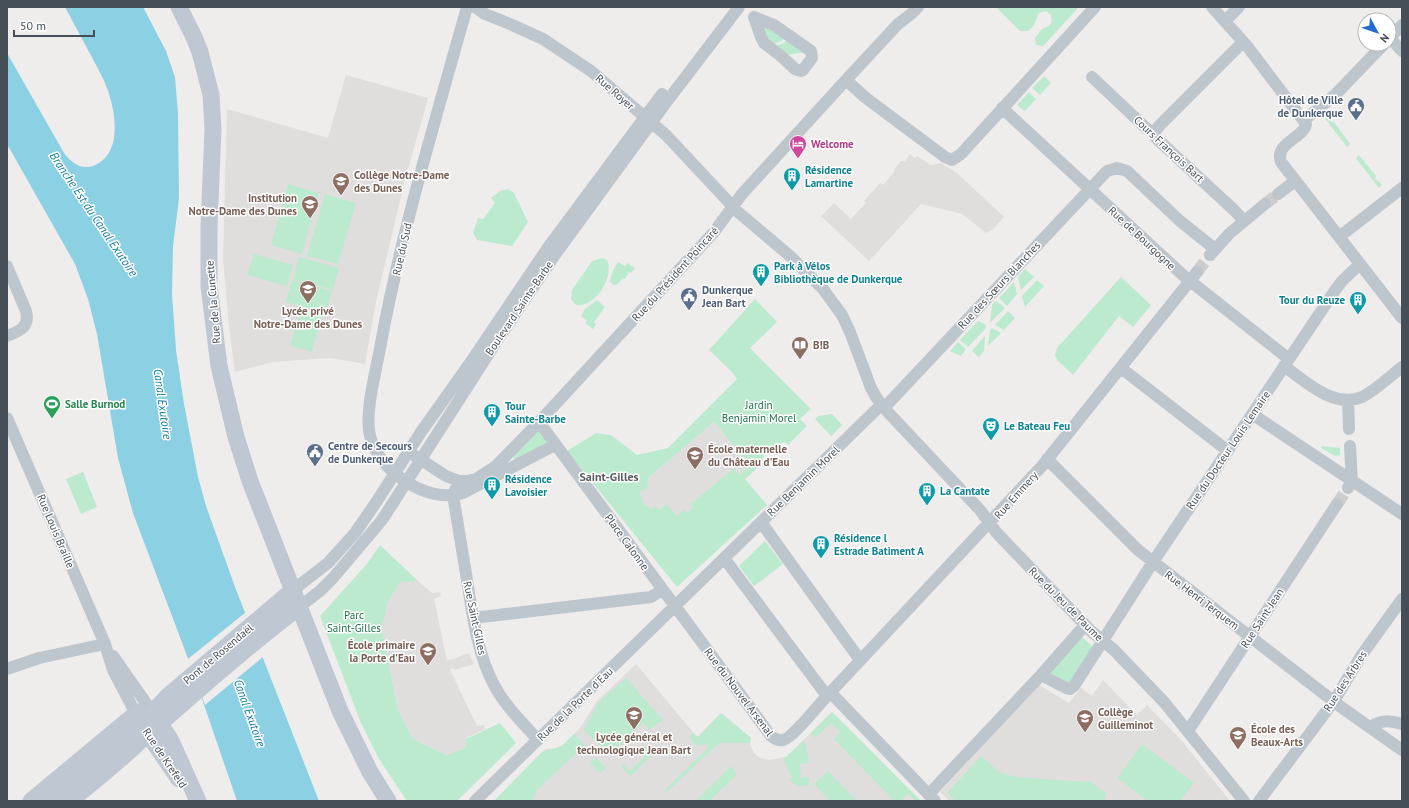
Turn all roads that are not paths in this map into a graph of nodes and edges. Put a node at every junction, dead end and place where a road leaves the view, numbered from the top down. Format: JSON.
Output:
{"nodes":[{"id":1,"x":179,"y":7,"type":"edge"},
{"id":2,"x":468,"y":7,"type":"edge"},
{"id":3,"x":475,"y":7,"type":"edge"},
{"id":4,"x":918,"y":7,"type":"edge"},
{"id":5,"x":1094,"y":7,"type":"edge"},
{"id":6,"x":1212,"y":7,"type":"edge"},
{"id":7,"x":1239,"y":7,"type":"edge"},
{"id":8,"x":736,"y":8,"type":"edge"},
{"id":9,"x":754,"y":17,"type":"junction"},
{"id":10,"x":1225,"y":21,"type":"junction"},
{"id":11,"x":1243,"y":42,"type":"junction"},
{"id":12,"x":1376,"y":52,"type":"edge"},
{"id":13,"x":1092,"y":77,"type":"dead end"},
{"id":14,"x":846,"y":80,"type":"junction"},
{"id":15,"x":1002,"y":108,"type":"junction"},
{"id":16,"x":648,"y":120,"type":"junction"},
{"id":17,"x":1304,"y":120,"type":"junction"},
{"id":18,"x":1154,"y":133,"type":"junction"},
{"id":19,"x":1295,"y":181,"type":"junction"},
{"id":20,"x":1402,"y":188,"type":"edge"},
{"id":21,"x":1089,"y":189,"type":"junction"},
{"id":22,"x":1278,"y":194,"type":"tunnel mouth"},
{"id":23,"x":1265,"y":204,"type":"tunnel mouth"},
{"id":24,"x":733,"y":206,"type":"junction"},
{"id":25,"x":1244,"y":221,"type":"junction"},
{"id":26,"x":1339,"y":236,"type":"junction"},
{"id":27,"x":1360,"y":264,"type":"junction"},
{"id":28,"x":7,"y":266,"type":"edge"},
{"id":29,"x":1194,"y":276,"type":"junction"},
{"id":30,"x":1402,"y":318,"type":"edge"},
{"id":31,"x":7,"y":336,"type":"edge"},
{"id":32,"x":1287,"y":363,"type":"junction"},
{"id":33,"x":1402,"y":367,"type":"edge"},
{"id":34,"x":1121,"y":368,"type":"junction"},
{"id":35,"x":1348,"y":400,"type":"junction"},
{"id":36,"x":883,"y":407,"type":"junction"},
{"id":37,"x":1252,"y":414,"type":"junction"},
{"id":38,"x":8,"y":422,"type":"edge"},
{"id":39,"x":538,"y":422,"type":"junction"},
{"id":40,"x":1349,"y":429,"type":"dead end"},
{"id":41,"x":555,"y":445,"type":"junction"},
{"id":42,"x":1350,"y":446,"type":"dead end"},
{"id":43,"x":1228,"y":451,"type":"junction"},
{"id":44,"x":409,"y":452,"type":"junction"},
{"id":45,"x":1047,"y":459,"type":"junction"},
{"id":46,"x":421,"y":460,"type":"junction"},
{"id":47,"x":395,"y":473,"type":"junction"},
{"id":48,"x":462,"y":481,"type":"junction"},
{"id":49,"x":408,"y":482,"type":"junction"},
{"id":50,"x":1350,"y":484,"type":"junction"},
{"id":51,"x":453,"y":495,"type":"junction"},
{"id":52,"x":377,"y":501,"type":"junction"},
{"id":53,"x":1337,"y":504,"type":"tunnel mouth"},
{"id":54,"x":1402,"y":514,"type":"edge"},
{"id":55,"x":761,"y":522,"type":"junction"},
{"id":56,"x":990,"y":523,"type":"junction"},
{"id":57,"x":724,"y":558,"type":"junction"},
{"id":58,"x":1153,"y":562,"type":"junction"},
{"id":59,"x":293,"y":590,"type":"junction"},
{"id":60,"x":662,"y":590,"type":"junction"},
{"id":61,"x":1402,"y":599,"type":"edge"},
{"id":62,"x":299,"y":606,"type":"junction"},
{"id":63,"x":674,"y":606,"type":"junction"},
{"id":64,"x":272,"y":618,"type":"junction"},
{"id":65,"x":473,"y":618,"type":"junction"},
{"id":66,"x":1085,"y":626,"type":"junction"},
{"id":67,"x":1250,"y":637,"type":"junction"},
{"id":68,"x":1102,"y":641,"type":"junction"},
{"id":69,"x":104,"y":644,"type":"junction"},
{"id":70,"x":860,"y":660,"type":"junction"},
{"id":71,"x":7,"y":669,"type":"edge"},
{"id":72,"x":1042,"y":674,"type":"junction"},
{"id":73,"x":828,"y":694,"type":"junction"},
{"id":74,"x":1334,"y":701,"type":"junction"},
{"id":75,"x":148,"y":719,"type":"junction"},
{"id":76,"x":1402,"y":724,"type":"edge"},
{"id":77,"x":1368,"y":727,"type":"junction"},
{"id":78,"x":1188,"y":731,"type":"junction"},
{"id":79,"x":538,"y":740,"type":"junction"},
{"id":80,"x":1402,"y":750,"type":"edge"},
{"id":81,"x":932,"y":798,"type":"edge"},
{"id":82,"x":31,"y":801,"type":"edge"},
{"id":83,"x":50,"y":801,"type":"edge"},
{"id":84,"x":70,"y":801,"type":"edge"},
{"id":85,"x":194,"y":801,"type":"edge"},
{"id":86,"x":198,"y":801,"type":"edge"},
{"id":87,"x":388,"y":801,"type":"edge"},
{"id":88,"x":475,"y":801,"type":"edge"},
{"id":89,"x":1244,"y":801,"type":"edge"},
{"id":90,"x":1259,"y":801,"type":"edge"}],
"edges":[{"from":1,"to":59,"type":"main road","name":"Rue de la Cunette"},
{"from":2,"to":47,"type":"street","name":"Rue du Sud"},
{"from":3,"to":16,"type":"street","name":"Rue Royer"},
{"from":4,"to":14,"type":"street","name":"Rue du Président Poincaré"},
{"from":5,"to":15,"type":"street"},
{"from":6,"to":10,"type":"street"},
{"from":7,"to":10,"type":"street"},
{"from":8,"to":9,"type":"street"},
{"from":8,"to":16,"type":"street","name":"Boulevard Sainte-Barbe"},
{"from":9,"to":9,"type":"street"},
{"from":10,"to":11,"type":"street"},
{"from":11,"to":17,"type":"street"},
{"from":11,"to":18,"type":"street"},
{"from":12,"to":17,"type":"street"},
{"from":13,"to":18,"type":"street","name":"Cours François Bart"},
{"from":14,"to":15,"type":"street"},
{"from":14,"to":24,"type":"street","name":"Rue du Président Poincaré"},
{"from":15,"to":21,"type":"street","name":"Rue de Bourgogne"},
{"from":16,"to":24,"type":"street","name":"Rue Royer"},
{"from":16,"to":44,"type":"street","name":"Boulevard Sainte-Barbe"},
{"from":16,"to":46,"type":"street","name":"Boulevard Sainte-Barbe"},
{"from":17,"to":19,"type":"street"},
{"from":18,"to":25,"type":"street","name":"Cours François Bart"},
{"from":19,"to":22,"type":"street"},
{"from":19,"to":26,"type":"street"},
{"from":20,"to":26,"type":"street"},
{"from":21,"to":25,"type":"street","name":"Rue des Sœurs Blanches"},
{"from":21,"to":29,"type":"street","name":"Rue de Bourgogne"},
{"from":21,"to":36,"type":"street","name":"Rue des Sœurs Blanches"},
{"from":23,"to":25,"type":"street"},
{"from":24,"to":36,"type":"street","name":"Rue Royer"},
{"from":24,"to":39,"type":"street","name":"Rue du Président Poincaré"},
{"from":26,"to":27,"type":"street"},
{"from":27,"to":30,"type":"street"},
{"from":27,"to":32,"type":"street","name":"Rue du Docteur Louis Lemaire"},
{"from":28,"to":31,"type":"street"},
{"from":29,"to":32,"type":"street","name":"Rue de Bourgogne"},
{"from":29,"to":34,"type":"street","name":"Rue Emmery"},
{"from":32,"to":35,"type":"street","name":"Rue de Bourgogne"},
{"from":32,"to":37,"type":"street","name":"Rue du Docteur Louis Lemaire"},
{"from":33,"to":35,"type":"street"},
{"from":34,"to":43,"type":"street"},
{"from":34,"to":45,"type":"street","name":"Rue Emmery"},
{"from":35,"to":40,"type":"street"},
{"from":36,"to":55,"type":"street","name":"Rue Benjamin Morel"},
{"from":36,"to":56,"type":"street","name":"Rue du Jeu de Paume"},
{"from":37,"to":43,"type":"street","name":"Rue du Docteur Louis Lemaire"},
{"from":37,"to":50,"type":"street"},
{"from":38,"to":69,"type":"street","name":"Rue Louis Braille"},
{"from":39,"to":41,"type":"street","name":"Place Calonne"},
{"from":39,"to":48,"type":"street","name":"Rue du Président Poincaré"},
{"from":41,"to":51,"type":"street"},
{"from":41,"to":60,"type":"street","name":"Place Calonne"},
{"from":42,"to":50,"type":"street"},
{"from":43,"to":58,"type":"street","name":"Rue du Docteur Louis Lemaire"},
{"from":44,"to":46,"type":"street"},
{"from":44,"to":47,"type":"street","name":"Boulevard Sainte-Barbe"},
{"from":45,"to":56,"type":"street","name":"Rue Emmery"},
{"from":45,"to":58,"type":"street","name":"Rue Henri Terquem"},
{"from":46,"to":48,"type":"street"},
{"from":46,"to":49,"type":"street","name":"Boulevard Sainte-Barbe"},
{"from":47,"to":49,"type":"street","name":"Rue du Sud"},
{"from":47,"to":52,"type":"street","name":"Boulevard Sainte-Barbe"},
{"from":48,"to":51,"type":"street"},
{"from":49,"to":51,"type":"street","name":"Rue du Sud"},
{"from":49,"to":62,"type":"street","name":"Boulevard Sainte-Barbe"},
{"from":50,"to":54,"type":"street"},
{"from":51,"to":65,"type":"street","name":"Rue Saint-Gilles"},
{"from":52,"to":59,"type":"street","name":"Boulevard Sainte-Barbe"},
{"from":52,"to":62,"type":"street","name":"Boulevard Sainte-Barbe"},
{"from":53,"to":67,"type":"street","name":"Rue Saint-Jean"},
{"from":55,"to":57,"type":"street","name":"Rue Benjamin Morel"},
{"from":55,"to":70,"type":"street"},
{"from":56,"to":66,"type":"street","name":"Rue du Jeu de Paume"},
{"from":56,"to":70,"type":"street","name":"Rue Emmery"},
{"from":57,"to":63,"type":"street"},
{"from":57,"to":73,"type":"street"},
{"from":58,"to":67,"type":"street","name":"Rue Henri Terquem"},
{"from":58,"to":68,"type":"street","name":"Rue du Docteur Louis Lemaire"},
{"from":59,"to":62,"type":"main road","name":"Rue de la Cunette"},
{"from":59,"to":64,"type":"main road","name":"Boulevard Sainte-Barbe"},
{"from":60,"to":63,"type":"street","name":"Place Calonne"},
{"from":60,"to":65,"type":"street"},
{"from":61,"to":74,"type":"street","name":"Rue des Arbres"},
{"from":62,"to":64,"type":"main road","name":"Boulevard Sainte-Barbe"},
{"from":62,"to":87,"type":"main road","name":"Rue de la Cunette"},
{"from":63,"to":73,"type":"street","name":"Rue du Nouvel Arsenal"},
{"from":63,"to":79,"type":"street","name":"Rue de la Porte d'Eau"},
{"from":64,"to":75,"type":"main road","name":"Pont de Rosendaël"},
{"from":65,"to":79,"type":"street","name":"Rue Saint-Gilles"},
{"from":66,"to":68,"type":"street","name":"Rue du Jeu de Paume"},
{"from":66,"to":72,"type":"street"},
{"from":67,"to":74,"type":"street","name":"Rue Henri Terquem"},
{"from":67,"to":78,"type":"street","name":"Rue Saint-Jean"},
{"from":68,"to":72,"type":"street","name":"Rue du Docteur Louis Lemaire"},
{"from":68,"to":78,"type":"street","name":"Rue du Jeu de Paume"},
{"from":69,"to":71,"type":"street"},
{"from":69,"to":75,"type":"street","name":"Rue Louis Braille"},
{"from":70,"to":73,"type":"street","name":"Rue Emmery"},
{"from":72,"to":81,"type":"street"},
{"from":73,"to":81,"type":"street"},
{"from":74,"to":77,"type":"street","name":"Rue Henri Terquem"},
{"from":74,"to":90,"type":"street","name":"Rue des Arbres"},
{"from":75,"to":82,"type":"main road"},
{"from":75,"to":83,"type":"main road"},
{"from":75,"to":84,"type":"main road"},
{"from":75,"to":85,"type":"main road","name":"Rue de Krefeld"},
{"from":75,"to":86,"type":"main road","name":"Rue de Krefeld"},
{"from":76,"to":77,"type":"street"},
{"from":77,"to":80,"type":"street","name":"Rue Henri Terquem"},
{"from":78,"to":89,"type":"street","name":"Rue du Jeu de Paume"},
{"from":79,"to":88,"type":"street","name":"Rue de la Porte d'Eau"}]}
